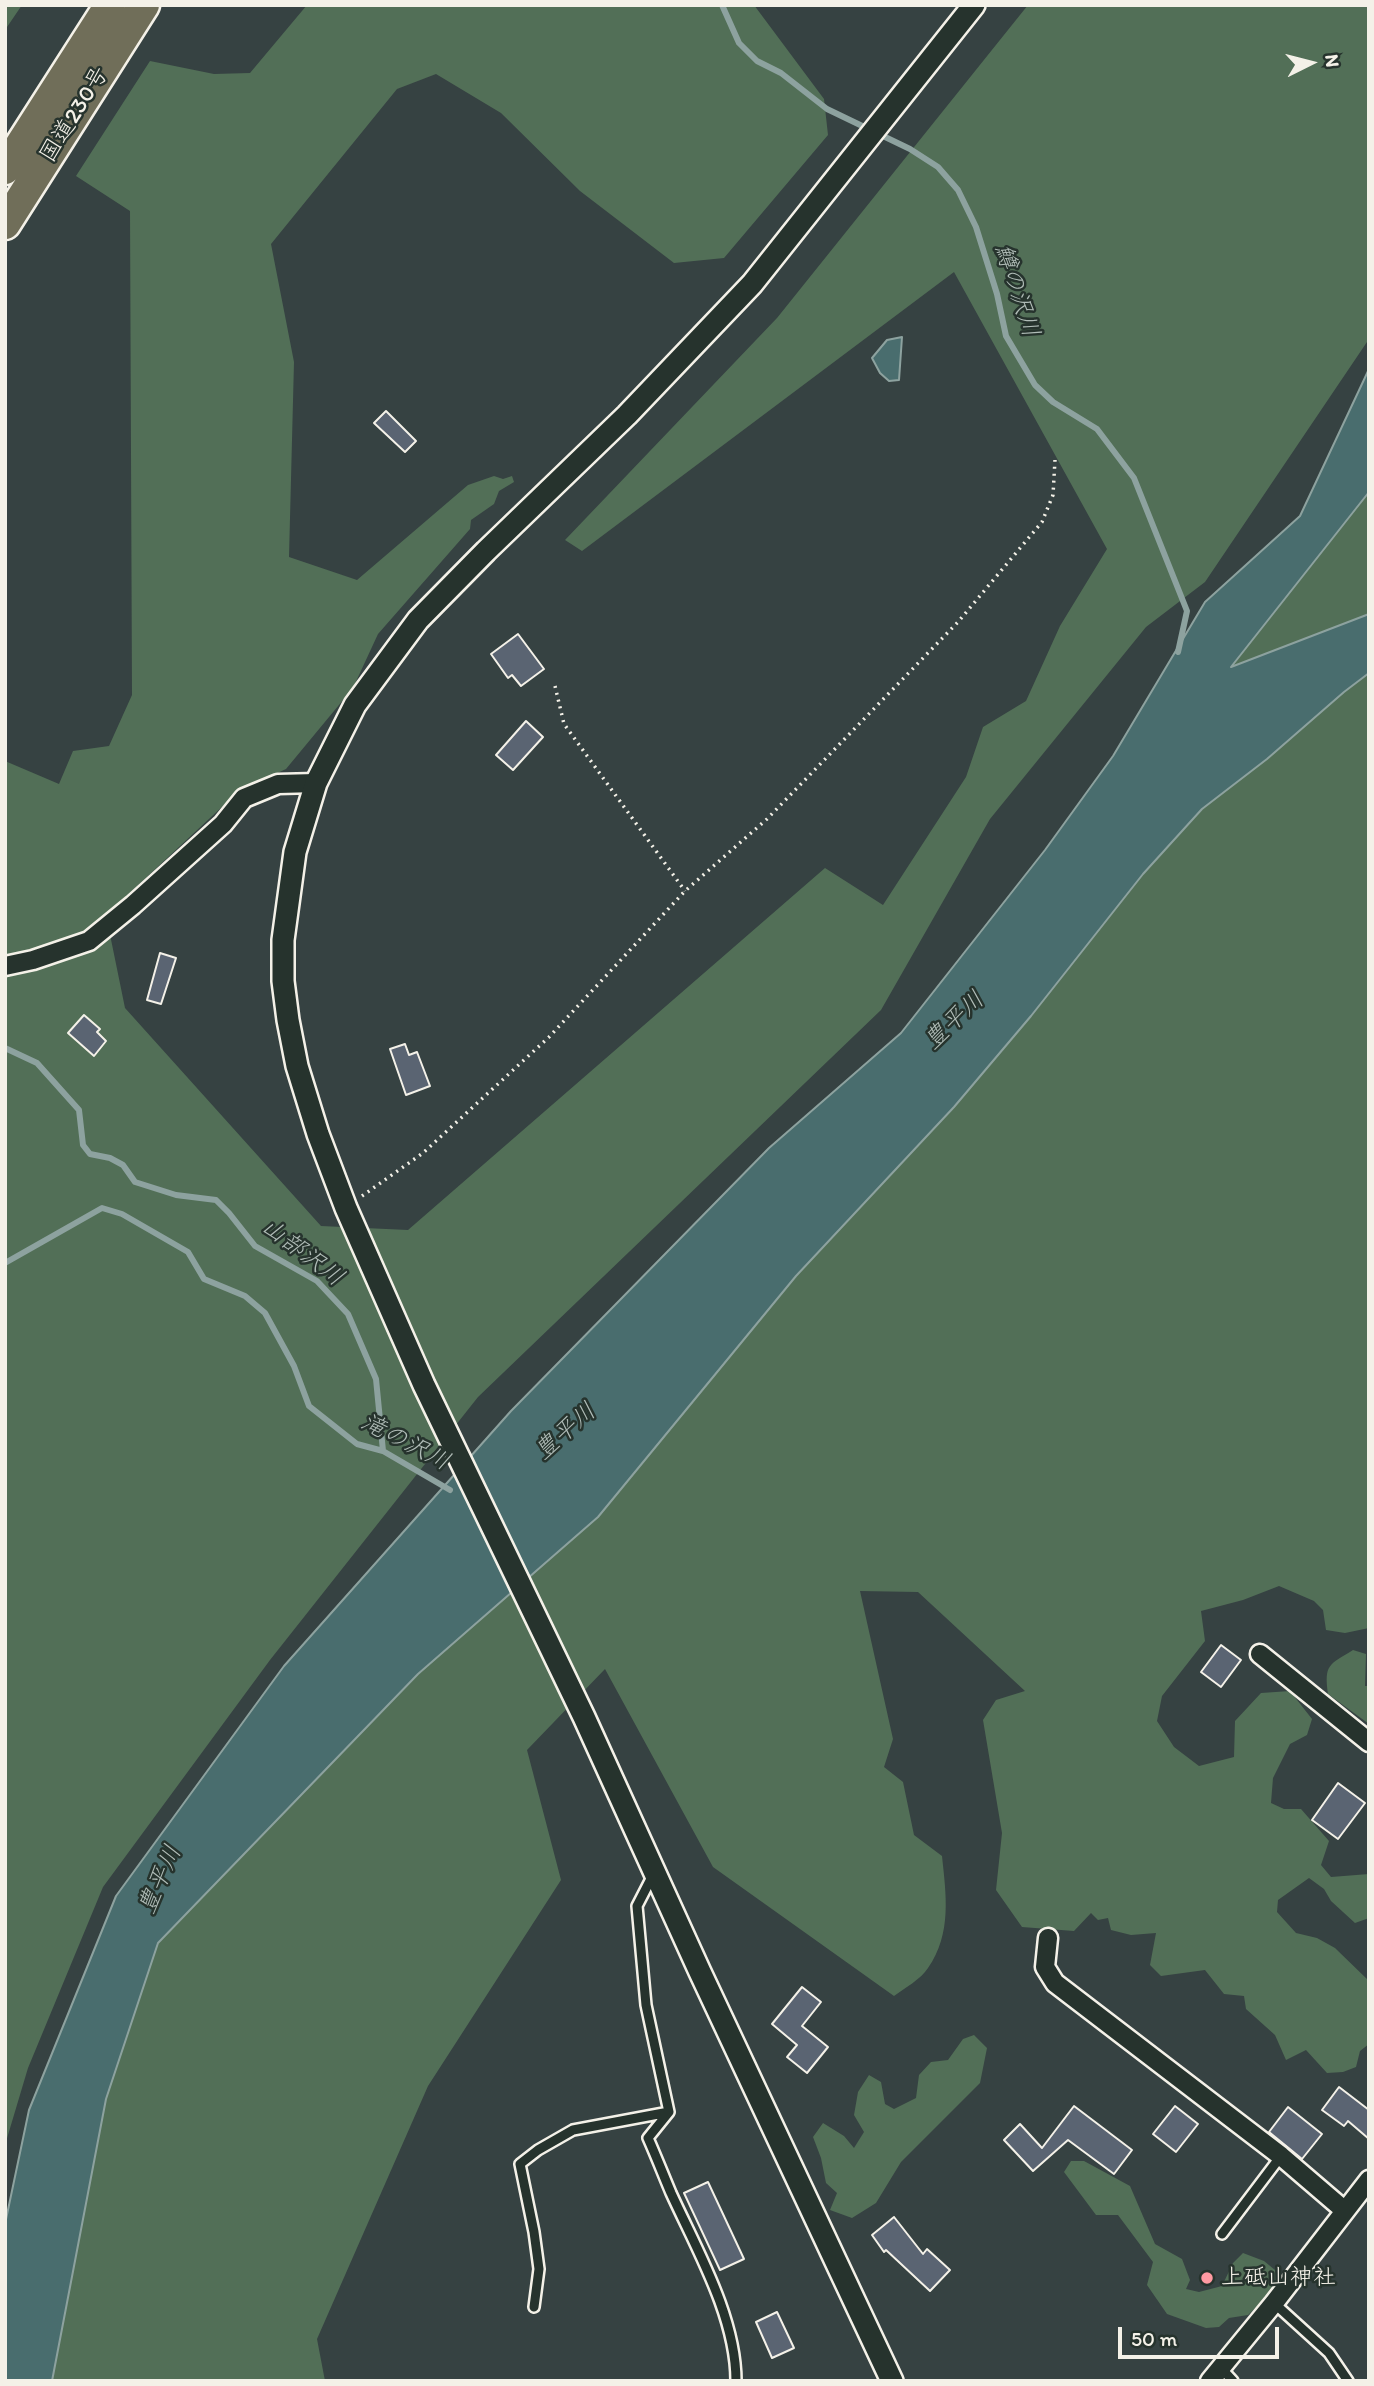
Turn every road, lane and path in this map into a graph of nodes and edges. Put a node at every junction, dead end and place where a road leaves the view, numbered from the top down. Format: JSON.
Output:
{"nodes":[{"id":1,"x":110,"y":5,"type":"edge"},
{"id":2,"x":144,"y":5,"type":"edge"},
{"id":3,"x":974,"y":5,"type":"edge"},
{"id":4,"x":5,"y":169,"type":"edge"},
{"id":5,"x":5,"y":224,"type":"edge"},
{"id":6,"x":1055,"y":460,"type":"dead end"},
{"id":7,"x":555,"y":686,"type":"dead end"},
{"id":8,"x":316,"y":783,"type":"junction"},
{"id":9,"x":685,"y":891,"type":"junction"},
{"id":10,"x":5,"y":967,"type":"edge"},
{"id":11,"x":346,"y":1208,"type":"junction"},
{"id":12,"x":1260,"y":1654,"type":"dead end"},
{"id":13,"x":1369,"y":1742,"type":"edge"},
{"id":14,"x":655,"y":1872,"type":"junction"},
{"id":15,"x":1048,"y":1938,"type":"dead end"},
{"id":16,"x":669,"y":2112,"type":"junction"},
{"id":17,"x":1281,"y":2156,"type":"junction"},
{"id":18,"x":1369,"y":2180,"type":"edge"},
{"id":19,"x":1344,"y":2210,"type":"junction"},
{"id":20,"x":1222,"y":2234,"type":"dead end"},
{"id":21,"x":1274,"y":2303,"type":"junction"},
{"id":22,"x":534,"y":2307,"type":"dead end"},
{"id":23,"x":1221,"y":2377,"type":"edge"},
{"id":24,"x":736,"y":2381,"type":"edge"},
{"id":25,"x":892,"y":2381,"type":"edge"},
{"id":26,"x":1348,"y":2381,"type":"edge"}],
"edges":[{"from":1,"to":4,"type":"highway","name":"国道230号"},
{"from":2,"to":5,"type":"highway","name":"国道230号"},
{"from":3,"to":8,"type":"street"},
{"from":6,"to":9,"type":"path"},
{"from":7,"to":9,"type":"path"},
{"from":8,"to":10,"type":"street"},
{"from":8,"to":11,"type":"street"},
{"from":9,"to":11,"type":"path"},
{"from":11,"to":14,"type":"street"},
{"from":12,"to":13,"type":"street"},
{"from":14,"to":16,"type":"lane"},
{"from":14,"to":25,"type":"street"},
{"from":15,"to":17,"type":"street"},
{"from":16,"to":22,"type":"lane"},
{"from":16,"to":24,"type":"lane"},
{"from":17,"to":19,"type":"street"},
{"from":17,"to":20,"type":"lane"},
{"from":18,"to":19,"type":"street"},
{"from":19,"to":21,"type":"street"},
{"from":21,"to":23,"type":"street"},
{"from":21,"to":26,"type":"lane"}]}
